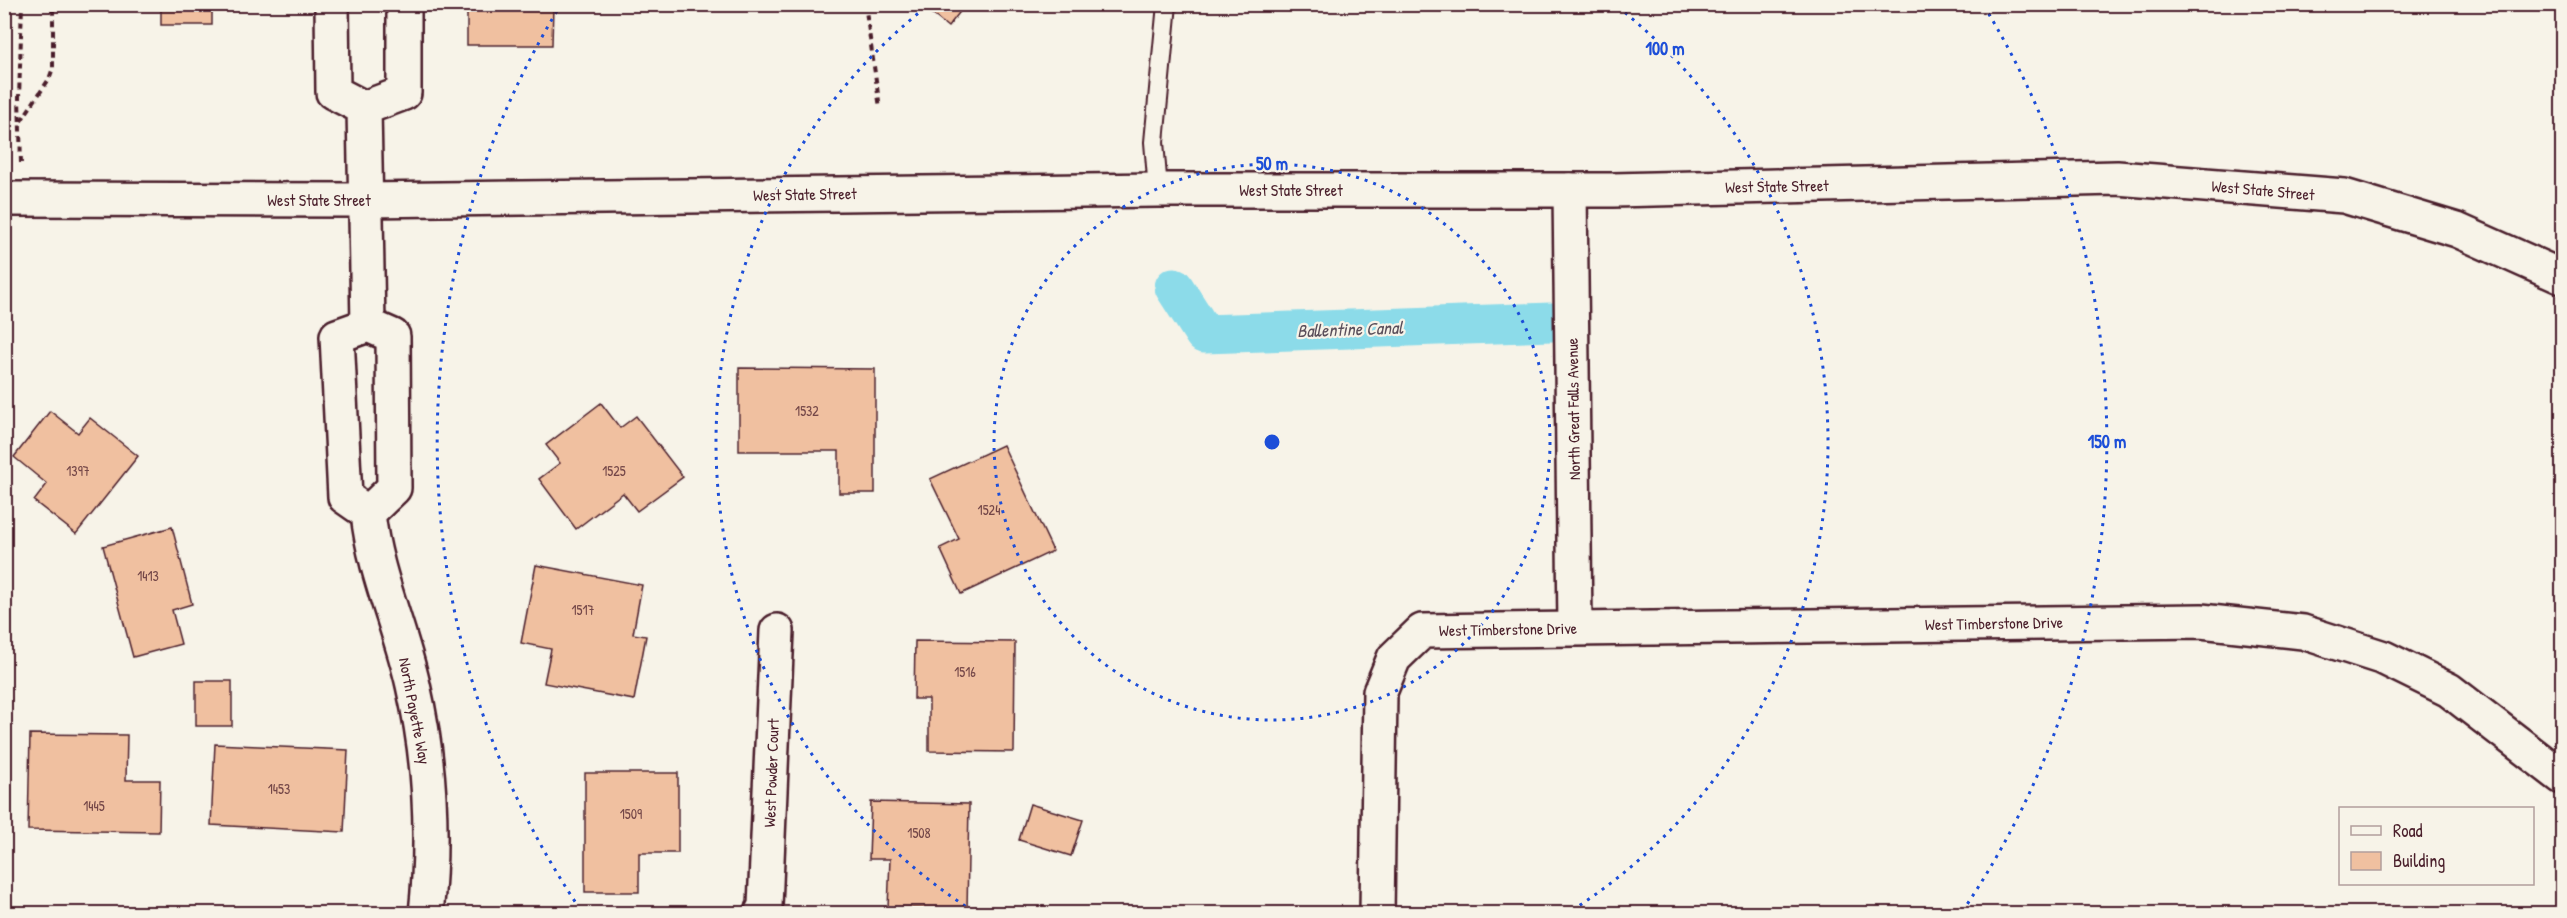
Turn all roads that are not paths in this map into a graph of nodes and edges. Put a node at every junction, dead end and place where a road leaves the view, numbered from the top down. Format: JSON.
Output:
{"nodes":[{"id":1,"x":332,"y":4,"type":"edge"},
{"id":2,"x":404,"y":4,"type":"edge"},
{"id":3,"x":1167,"y":4,"type":"edge"},
{"id":4,"x":364,"y":108,"type":"junction"},
{"id":5,"x":1158,"y":190,"type":"junction"},
{"id":6,"x":1570,"y":190,"type":"junction"},
{"id":7,"x":13,"y":199,"type":"edge"},
{"id":8,"x":366,"y":200,"type":"junction"},
{"id":9,"x":2562,"y":277,"type":"edge"},
{"id":10,"x":368,"y":325,"type":"junction"},
{"id":11,"x":368,"y":513,"type":"junction"},
{"id":12,"x":1575,"y":628,"type":"junction"},
{"id":13,"x":777,"y":631,"type":"dead end"},
{"id":14,"x":2562,"y":777,"type":"edge"},
{"id":15,"x":426,"y":914,"type":"edge"},
{"id":16,"x":761,"y":914,"type":"edge"},
{"id":17,"x":1377,"y":914,"type":"edge"}],
"edges":[{"from":1,"to":4,"type":"street"},
{"from":2,"to":4,"type":"street"},
{"from":3,"to":5,"type":"lane"},
{"from":4,"to":8,"type":"street"},
{"from":5,"to":6,"type":"street","name":"West State Street"},
{"from":5,"to":8,"type":"street","name":"West State Street"},
{"from":6,"to":9,"type":"street","name":"West State Street"},
{"from":6,"to":12,"type":"street","name":"North Great Falls Avenue"},
{"from":7,"to":8,"type":"street","name":"West State Street"},
{"from":8,"to":10,"type":"street"},
{"from":10,"to":11,"type":"street"},
{"from":10,"to":11,"type":"street"},
{"from":11,"to":15,"type":"street","name":"North Payette Way"},
{"from":12,"to":14,"type":"street","name":"West Timberstone Drive"},
{"from":12,"to":17,"type":"street","name":"West Timberstone Drive"},
{"from":13,"to":16,"type":"street","name":"West Powder Court"}]}
